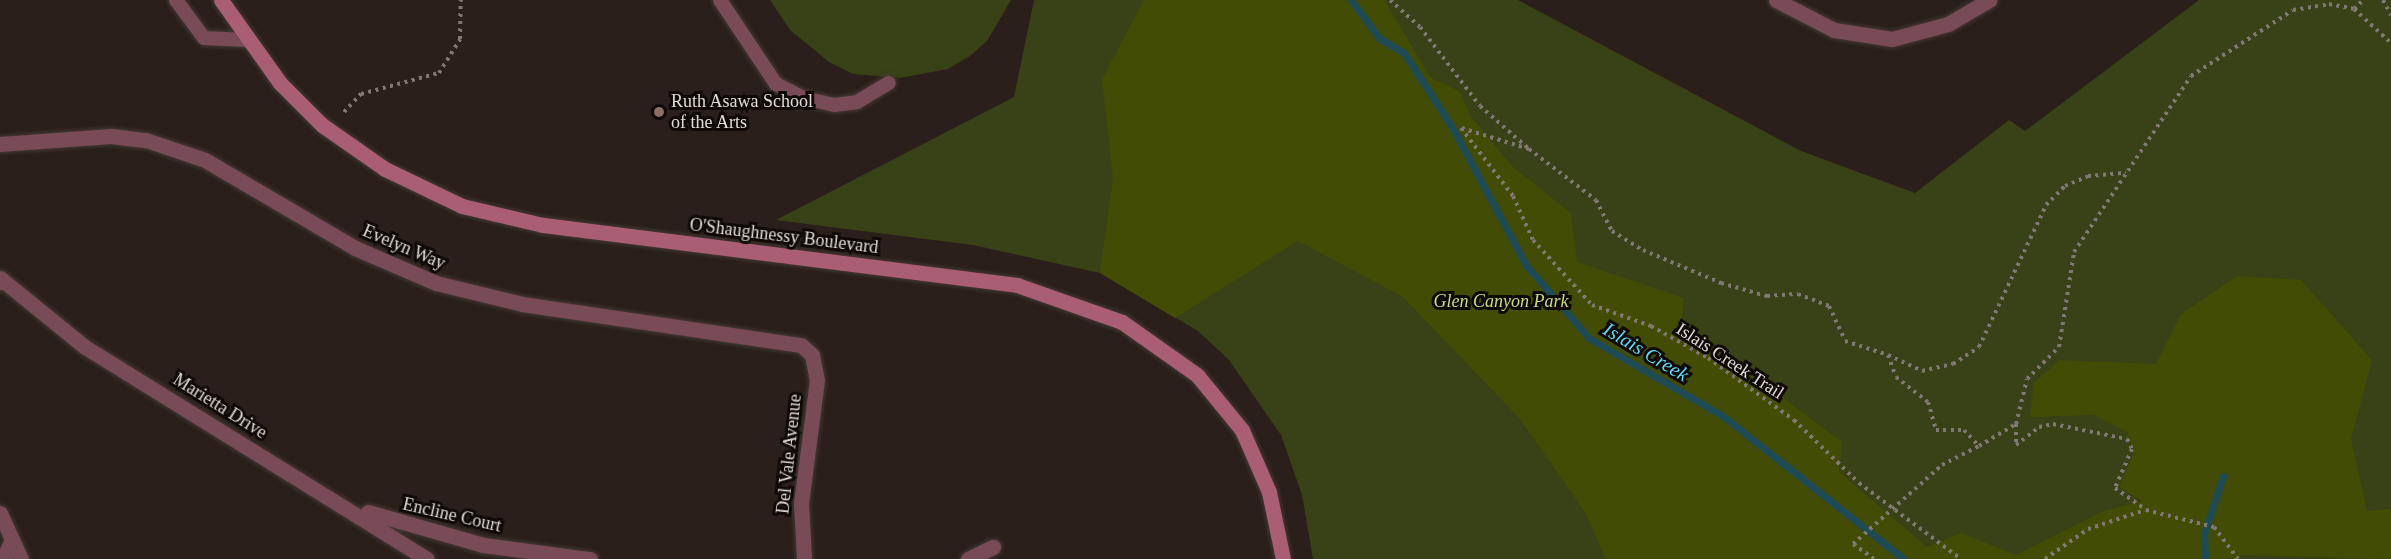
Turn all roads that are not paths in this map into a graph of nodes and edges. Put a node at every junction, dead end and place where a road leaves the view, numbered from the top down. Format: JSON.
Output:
{"nodes":[{"id":1,"x":176,"y":0,"type":"edge"},
{"id":2,"x":221,"y":0,"type":"edge"},
{"id":3,"x":720,"y":0,"type":"edge"},
{"id":4,"x":1776,"y":0,"type":"edge"},
{"id":5,"x":1989,"y":0,"type":"edge"},
{"id":6,"x":247,"y":40,"type":"junction"},
{"id":7,"x":890,"y":83,"type":"dead end"},
{"id":8,"x":0,"y":144,"type":"edge"},
{"id":9,"x":1,"y":281,"type":"edge"},
{"id":10,"x":812,"y":354,"type":"joint"},
{"id":11,"x":312,"y":486,"type":"junction"},
{"id":12,"x":0,"y":513,"type":"edge"},
{"id":13,"x":11,"y":542,"type":"junction"},
{"id":14,"x":993,"y":547,"type":"dead end"},
{"id":15,"x":3,"y":559,"type":"edge"},
{"id":16,"x":21,"y":559,"type":"edge"},
{"id":17,"x":427,"y":559,"type":"edge"},
{"id":18,"x":590,"y":559,"type":"edge"},
{"id":19,"x":804,"y":559,"type":"edge"},
{"id":20,"x":968,"y":559,"type":"edge"},
{"id":21,"x":1283,"y":559,"type":"edge"}],
"edges":[{"from":1,"to":6,"type":"lane"},
{"from":2,"to":6,"type":"main road","name":"O'Shaughnessy Boulevard"},
{"from":3,"to":7,"type":"lane"},
{"from":4,"to":5,"type":"street"},
{"from":6,"to":21,"type":"main road","name":"O'Shaughnessy Boulevard"},
{"from":8,"to":10,"type":"street","name":"Evelyn Way"},
{"from":9,"to":11,"type":"street","name":"Marietta Drive"},
{"from":10,"to":19,"type":"street","name":"Del Vale Avenue"},
{"from":11,"to":17,"type":"street","name":"Marietta Drive"},
{"from":11,"to":18,"type":"street","name":"Encline Court"},
{"from":12,"to":13,"type":"street"},
{"from":13,"to":15,"type":"street"},
{"from":13,"to":16,"type":"street"},
{"from":14,"to":20,"type":"street"}]}
